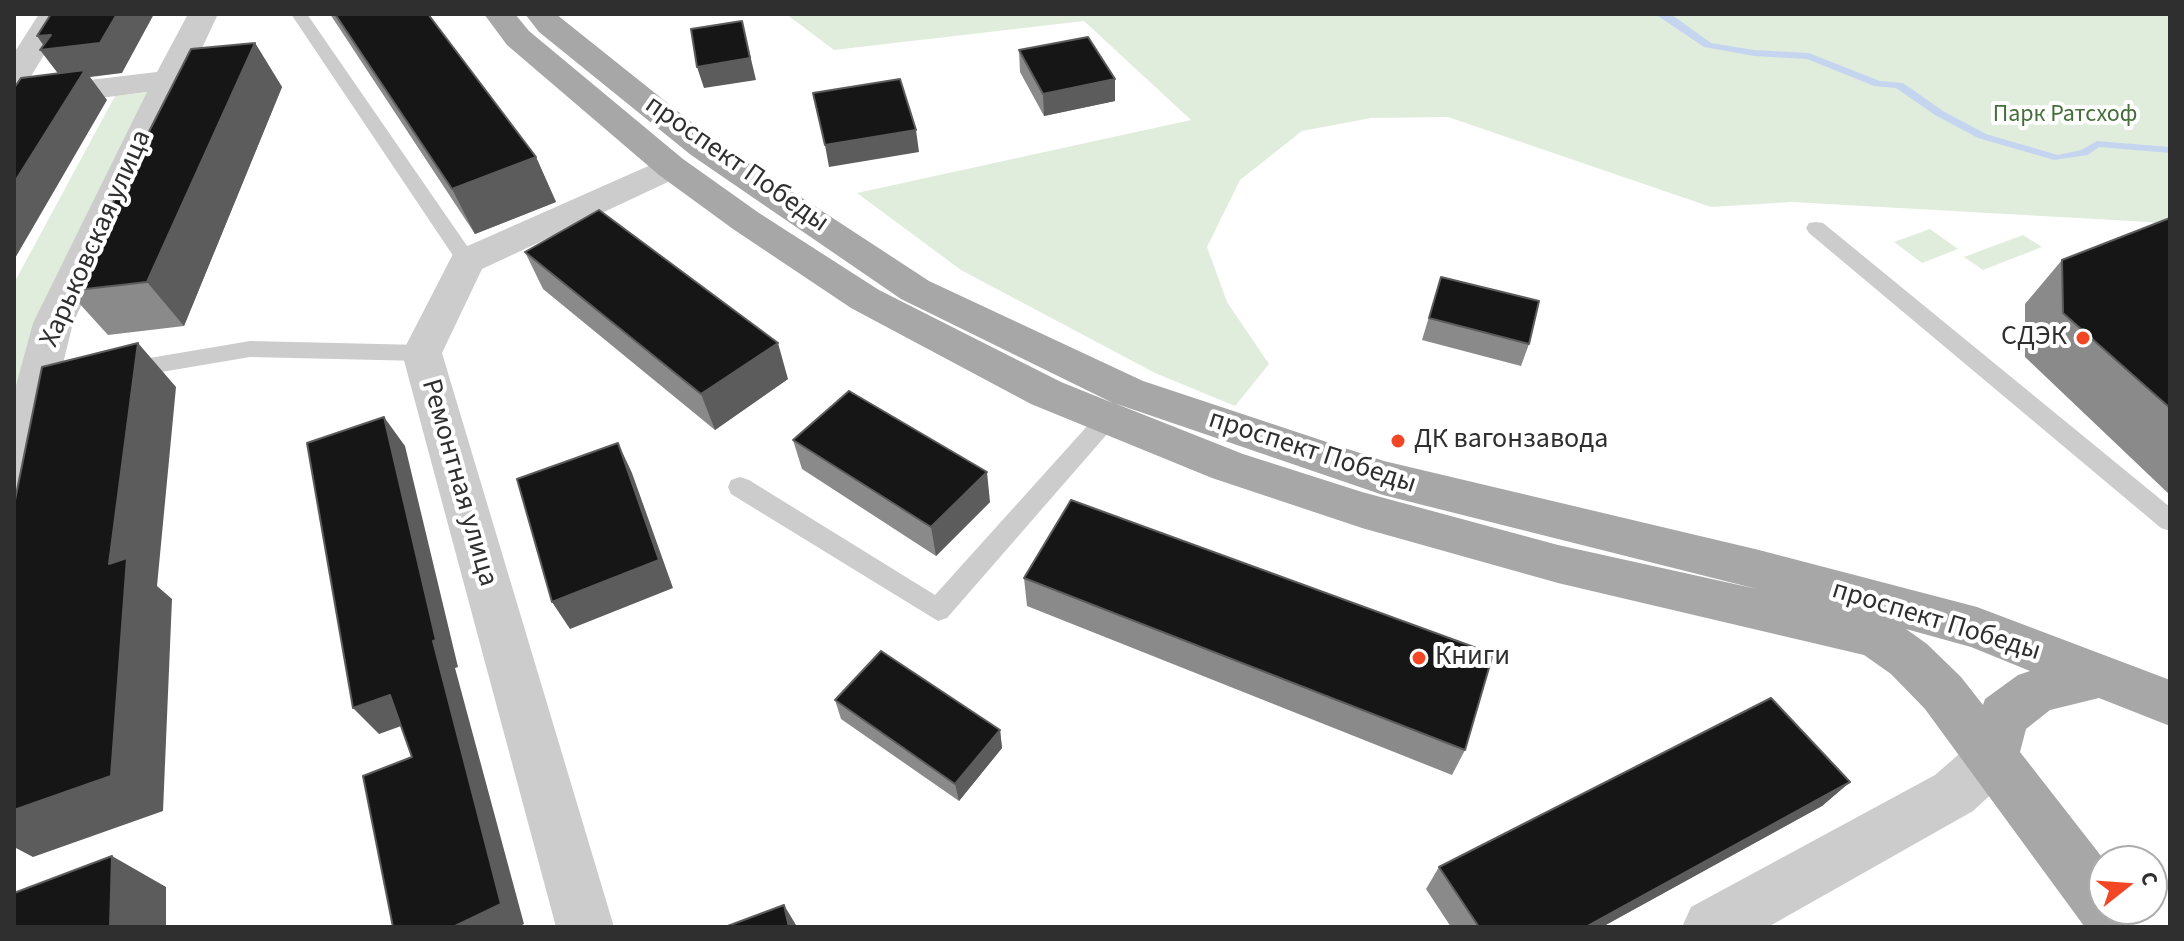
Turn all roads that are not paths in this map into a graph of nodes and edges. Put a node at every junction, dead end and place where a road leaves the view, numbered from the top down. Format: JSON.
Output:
{"nodes":[{"id":1,"x":54,"y":14,"type":"edge"},
{"id":2,"x":203,"y":14,"type":"edge"},
{"id":3,"x":299,"y":14,"type":"edge"},
{"id":4,"x":499,"y":14,"type":"edge"},
{"id":5,"x":540,"y":14,"type":"edge"},
{"id":6,"x":14,"y":79,"type":"edge"},
{"id":7,"x":169,"y":80,"type":"junction"},
{"id":8,"x":14,"y":99,"type":"edge"},
{"id":9,"x":671,"y":167,"type":"junction"},
{"id":10,"x":1816,"y":228,"type":"dead end"},
{"id":11,"x":467,"y":261,"type":"junction"},
{"id":12,"x":422,"y":353,"type":"junction"},
{"id":13,"x":98,"y":375,"type":"edge"},
{"id":14,"x":1107,"y":419,"type":"junction"},
{"id":15,"x":14,"y":474,"type":"edge"},
{"id":16,"x":740,"y":487,"type":"dead end"},
{"id":17,"x":2170,"y":521,"type":"edge"},
{"id":18,"x":2099,"y":676,"type":"junction"},
{"id":19,"x":2170,"y":703,"type":"edge"},
{"id":20,"x":1992,"y":759,"type":"junction"},
{"id":21,"x":2088,"y":886,"type":"edge"},
{"id":22,"x":585,"y":927,"type":"edge"},
{"id":23,"x":1711,"y":927,"type":"edge"}],
"edges":[{"from":1,"to":6,"type":"street"},
{"from":2,"to":7,"type":"street","name":"Харьковская улица"},
{"from":3,"to":11,"type":"lane"},
{"from":4,"to":9,"type":"main road","name":"проспект Победы"},
{"from":5,"to":18,"type":"main road","name":"проспект Победы"},
{"from":7,"to":8,"type":"street"},
{"from":7,"to":15,"type":"street","name":"Харьковская улица"},
{"from":9,"to":11,"type":"street"},
{"from":9,"to":14,"type":"main road","name":"проспект Победы"},
{"from":10,"to":17,"type":"lane"},
{"from":11,"to":12,"type":"street","name":"Ремонтная улица"},
{"from":12,"to":13,"type":"lane"},
{"from":12,"to":22,"type":"street","name":"Ремонтная улица"},
{"from":14,"to":16,"type":"lane"},
{"from":14,"to":20,"type":"main road","name":"проспект Победы"},
{"from":18,"to":19,"type":"main road","name":"проспект Победы"},
{"from":18,"to":20,"type":"main road"},
{"from":20,"to":21,"type":"main road","name":"проспект Победы"},
{"from":20,"to":23,"type":"street"}]}
